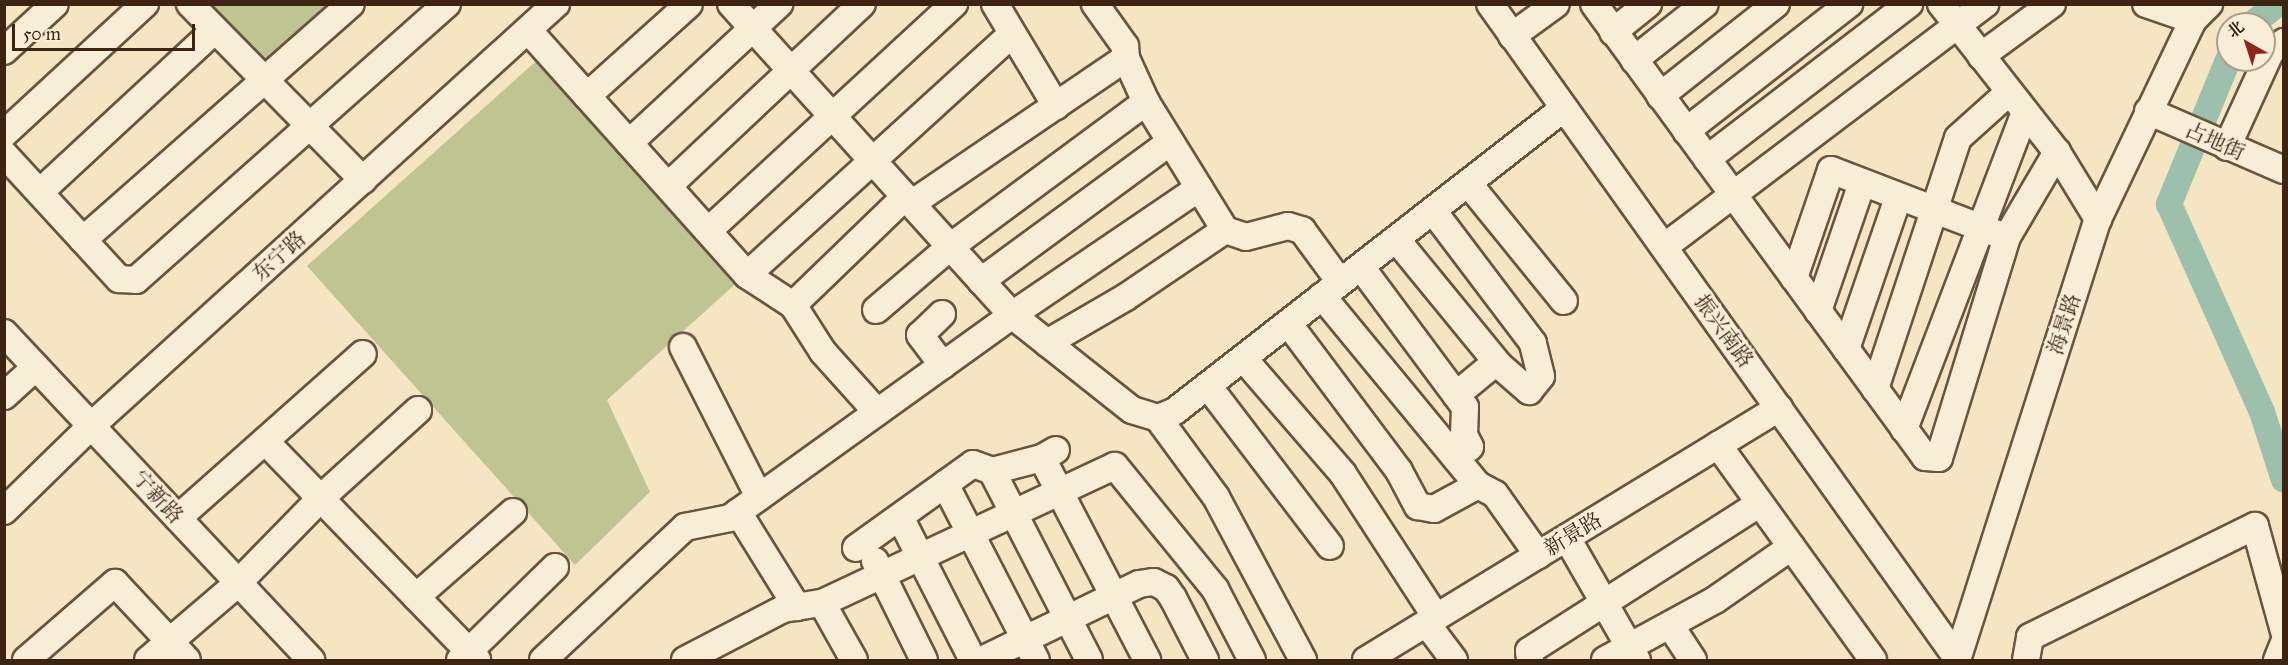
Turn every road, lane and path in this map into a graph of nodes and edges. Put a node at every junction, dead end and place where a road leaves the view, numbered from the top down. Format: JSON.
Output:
{"nodes":[{"id":1,"x":55,"y":4,"type":"edge"},
{"id":2,"x":145,"y":4,"type":"edge"},
{"id":3,"x":190,"y":4,"type":"edge"},
{"id":4,"x":351,"y":4,"type":"edge"},
{"id":5,"x":447,"y":4,"type":"edge"},
{"id":6,"x":556,"y":4,"type":"edge"},
{"id":7,"x":689,"y":4,"type":"edge"},
{"id":8,"x":731,"y":4,"type":"edge"},
{"id":9,"x":779,"y":4,"type":"edge"},
{"id":10,"x":862,"y":4,"type":"edge"},
{"id":11,"x":954,"y":4,"type":"edge"},
{"id":12,"x":995,"y":4,"type":"edge"},
{"id":13,"x":1095,"y":4,"type":"edge"},
{"id":14,"x":1490,"y":4,"type":"edge"},
{"id":15,"x":1557,"y":4,"type":"edge"},
{"id":16,"x":1594,"y":4,"type":"edge"},
{"id":17,"x":1648,"y":4,"type":"edge"},
{"id":18,"x":1706,"y":4,"type":"edge"},
{"id":19,"x":1776,"y":4,"type":"edge"},
{"id":20,"x":1849,"y":4,"type":"edge"},
{"id":21,"x":1909,"y":4,"type":"edge"},
{"id":22,"x":1941,"y":4,"type":"edge"},
{"id":23,"x":1985,"y":4,"type":"edge"},
{"id":24,"x":2052,"y":4,"type":"edge"},
{"id":25,"x":2146,"y":4,"type":"edge"},
{"id":26,"x":2201,"y":12,"type":"edge"},
{"id":27,"x":1957,"y":25,"type":"junction"},
{"id":28,"x":753,"y":29,"type":"junction"},
{"id":29,"x":215,"y":30,"type":"junction"},
{"id":30,"x":528,"y":30,"type":"junction"},
{"id":31,"x":1613,"y":32,"type":"junction"},
{"id":32,"x":1012,"y":34,"type":"junction"},
{"id":33,"x":1512,"y":36,"type":"junction"},
{"id":34,"x":2283,"y":42,"type":"edge"},
{"id":35,"x":4,"y":51,"type":"edge"},
{"id":36,"x":1981,"y":56,"type":"junction"},
{"id":37,"x":1126,"y":58,"type":"junction"},
{"id":38,"x":1634,"y":60,"type":"junction"},
{"id":39,"x":791,"y":71,"type":"junction"},
{"id":40,"x":265,"y":80,"type":"junction"},
{"id":41,"x":587,"y":96,"type":"junction"},
{"id":42,"x":1660,"y":96,"type":"junction"},
{"id":43,"x":1146,"y":102,"type":"junction"},
{"id":44,"x":2017,"y":102,"type":"junction"},
{"id":45,"x":1056,"y":106,"type":"junction"},
{"id":46,"x":1564,"y":108,"type":"junction"},
{"id":47,"x":2148,"y":111,"type":"junction"},
{"id":48,"x":832,"y":117,"type":"junction"},
{"id":49,"x":310,"y":126,"type":"junction"},
{"id":50,"x":1686,"y":131,"type":"junction"},
{"id":51,"x":4,"y":134,"type":"edge"},
{"id":52,"x":1170,"y":142,"type":"junction"},
{"id":53,"x":2216,"y":142,"type":"junction"},
{"id":54,"x":629,"y":143,"type":"junction"},
{"id":55,"x":2057,"y":153,"type":"junction"},
{"id":56,"x":4,"y":154,"type":"edge"},
{"id":57,"x":1707,"y":159,"type":"junction"},
{"id":58,"x":872,"y":161,"type":"junction"},
{"id":59,"x":2283,"y":170,"type":"edge"},
{"id":60,"x":363,"y":180,"type":"junction"},
{"id":61,"x":1468,"y":183,"type":"junction"},
{"id":62,"x":1862,"y":183,"type":"junction"},
{"id":63,"x":668,"y":186,"type":"junction"},
{"id":64,"x":1199,"y":188,"type":"junction"},
{"id":65,"x":40,"y":192,"type":"junction"},
{"id":66,"x":1734,"y":196,"type":"junction"},
{"id":67,"x":1898,"y":198,"type":"junction"},
{"id":68,"x":908,"y":200,"type":"junction"},
{"id":69,"x":1433,"y":211,"type":"junction"},
{"id":70,"x":1934,"y":211,"type":"junction"},
{"id":71,"x":2098,"y":219,"type":"junction"},
{"id":72,"x":1980,"y":228,"type":"junction"},
{"id":73,"x":1225,"y":230,"type":"junction"},
{"id":74,"x":708,"y":231,"type":"junction"},
{"id":75,"x":2007,"y":237,"type":"junction"},
{"id":76,"x":1396,"y":239,"type":"junction"},
{"id":77,"x":84,"y":240,"type":"junction"},
{"id":78,"x":950,"y":247,"type":"junction"},
{"id":79,"x":1664,"y":247,"type":"junction"},
{"id":80,"x":1361,"y":267,"type":"junction"},
{"id":81,"x":747,"y":274,"type":"junction"},
{"id":82,"x":1794,"y":278,"type":"junction"},
{"id":83,"x":981,"y":281,"type":"junction"},
{"id":84,"x":1331,"y":289,"type":"junction"},
{"id":85,"x":1564,"y":301,"type":"dead end"},
{"id":86,"x":793,"y":305,"type":"junction"},
{"id":87,"x":876,"y":310,"type":"dead end"},
{"id":88,"x":1818,"y":310,"type":"junction"},
{"id":89,"x":942,"y":314,"type":"dead end"},
{"id":90,"x":1012,"y":315,"type":"junction"},
{"id":91,"x":1288,"y":323,"type":"junction"},
{"id":92,"x":4,"y":333,"type":"edge"},
{"id":93,"x":1047,"y":343,"type":"junction"},
{"id":94,"x":683,"y":347,"type":"dead end"},
{"id":95,"x":1846,"y":349,"type":"junction"},
{"id":96,"x":363,"y":354,"type":"dead end"},
{"id":97,"x":1243,"y":358,"type":"junction"},
{"id":98,"x":1496,"y":362,"type":"junction"},
{"id":99,"x":943,"y":365,"type":"junction"},
{"id":100,"x":36,"y":367,"type":"junction"},
{"id":101,"x":1208,"y":386,"type":"junction"},
{"id":102,"x":1875,"y":389,"type":"junction"},
{"id":103,"x":1456,"y":394,"type":"junction"},
{"id":104,"x":4,"y":396,"type":"edge"},
{"id":105,"x":1779,"y":408,"type":"junction"},
{"id":106,"x":418,"y":410,"type":"dead end"},
{"id":107,"x":877,"y":412,"type":"junction"},
{"id":108,"x":1158,"y":418,"type":"junction"},
{"id":109,"x":91,"y":426,"type":"junction"},
{"id":110,"x":1904,"y":429,"type":"junction"},
{"id":111,"x":265,"y":441,"type":"junction"},
{"id":112,"x":1718,"y":445,"type":"junction"},
{"id":113,"x":1456,"y":458,"type":"junction"},
{"id":114,"x":992,"y":471,"type":"junction"},
{"id":115,"x":945,"y":484,"type":"junction"},
{"id":116,"x":1478,"y":485,"type":"junction"},
{"id":117,"x":1060,"y":492,"type":"junction"},
{"id":118,"x":759,"y":497,"type":"junction"},
{"id":119,"x":321,"y":498,"type":"junction"},
{"id":120,"x":1760,"y":503,"type":"junction"},
{"id":121,"x":4,"y":511,"type":"edge"},
{"id":122,"x":513,"y":512,"type":"dead end"},
{"id":123,"x":738,"y":512,"type":"junction"},
{"id":124,"x":1014,"y":513,"type":"junction"},
{"id":125,"x":900,"y":517,"type":"junction"},
{"id":126,"x":178,"y":518,"type":"junction"},
{"id":127,"x":971,"y":534,"type":"junction"},
{"id":128,"x":1567,"y":538,"type":"junction"},
{"id":129,"x":1330,"y":546,"type":"dead end"},
{"id":130,"x":1791,"y":547,"type":"junction"},
{"id":131,"x":1538,"y":555,"type":"junction"},
{"id":132,"x":920,"y":557,"type":"junction"},
{"id":133,"x":555,"y":567,"type":"dead end"},
{"id":134,"x":882,"y":575,"type":"junction"},
{"id":135,"x":238,"y":583,"type":"junction"},
{"id":136,"x":1114,"y":596,"type":"junction"},
{"id":137,"x":416,"y":597,"type":"junction"},
{"id":138,"x":822,"y":603,"type":"junction"},
{"id":139,"x":1604,"y":603,"type":"junction"},
{"id":140,"x":797,"y":607,"type":"junction"},
{"id":141,"x":1067,"y":619,"type":"junction"},
{"id":142,"x":1431,"y":620,"type":"junction"},
{"id":143,"x":1670,"y":625,"type":"junction"},
{"id":144,"x":2283,"y":631,"type":"edge"},
{"id":145,"x":170,"y":642,"type":"junction"},
{"id":146,"x":2283,"y":643,"type":"edge"},
{"id":147,"x":1031,"y":650,"type":"edge"},
{"id":148,"x":1633,"y":654,"type":"edge"},
{"id":149,"x":468,"y":658,"type":"edge"},
{"id":150,"x":1957,"y":659,"type":"edge"},
{"id":151,"x":26,"y":660,"type":"edge"},
{"id":152,"x":148,"y":660,"type":"edge"},
{"id":153,"x":187,"y":660,"type":"edge"},
{"id":154,"x":311,"y":660,"type":"edge"},
{"id":155,"x":543,"y":660,"type":"edge"},
{"id":156,"x":685,"y":660,"type":"edge"},
{"id":157,"x":854,"y":660,"type":"edge"},
{"id":158,"x":924,"y":660,"type":"edge"},
{"id":159,"x":973,"y":660,"type":"edge"},
{"id":160,"x":982,"y":660,"type":"edge"},
{"id":161,"x":1089,"y":660,"type":"edge"},
{"id":162,"x":1147,"y":660,"type":"edge"},
{"id":163,"x":1205,"y":660,"type":"edge"},
{"id":164,"x":1252,"y":660,"type":"edge"},
{"id":165,"x":1303,"y":660,"type":"edge"},
{"id":166,"x":1370,"y":660,"type":"edge"},
{"id":167,"x":1454,"y":660,"type":"edge"},
{"id":168,"x":1530,"y":660,"type":"edge"},
{"id":169,"x":1605,"y":660,"type":"edge"},
{"id":170,"x":1693,"y":660,"type":"edge"},
{"id":171,"x":1873,"y":660,"type":"edge"},
{"id":172,"x":2026,"y":660,"type":"edge"},
{"id":173,"x":2277,"y":660,"type":"edge"}],
"edges":[{"from":1,"to":35,"type":"street"},
{"from":2,"to":51,"type":"street"},
{"from":3,"to":29,"type":"street"},
{"from":4,"to":40,"type":"street"},
{"from":5,"to":49,"type":"street"},
{"from":6,"to":30,"type":"street","name":"东宁路"},
{"from":7,"to":41,"type":"street"},
{"from":8,"to":28,"type":"street"},
{"from":9,"to":28,"type":"street"},
{"from":10,"to":39,"type":"street"},
{"from":11,"to":48,"type":"street"},
{"from":12,"to":32,"type":"street"},
{"from":13,"to":37,"type":"street"},
{"from":14,"to":33,"type":"street","name":"振兴南路"},
{"from":15,"to":33,"type":"street"},
{"from":16,"to":31,"type":"street"},
{"from":17,"to":31,"type":"street"},
{"from":18,"to":38,"type":"street"},
{"from":19,"to":42,"type":"street"},
{"from":20,"to":50,"type":"street"},
{"from":21,"to":57,"type":"street"},
{"from":22,"to":27,"type":"street"},
{"from":23,"to":27,"type":"street"},
{"from":24,"to":36,"type":"street"},
{"from":25,"to":26,"type":"street"},
{"from":26,"to":47,"type":"street","name":"海景路"},
{"from":27,"to":36,"type":"street"},
{"from":27,"to":66,"type":"street"},
{"from":28,"to":39,"type":"street"},
{"from":28,"to":54,"type":"street"},
{"from":29,"to":40,"type":"street"},
{"from":29,"to":65,"type":"street"},
{"from":30,"to":41,"type":"street"},
{"from":30,"to":60,"type":"street","name":"东宁路"},
{"from":31,"to":38,"type":"street"},
{"from":32,"to":45,"type":"street"},
{"from":32,"to":58,"type":"street"},
{"from":33,"to":46,"type":"street","name":"振兴南路"},
{"from":34,"to":53,"type":"street"},
{"from":36,"to":44,"type":"street"},
{"from":37,"to":43,"type":"street"},
{"from":37,"to":45,"type":"street"},
{"from":38,"to":42,"type":"street"},
{"from":39,"to":48,"type":"street"},
{"from":39,"to":63,"type":"street"},
{"from":40,"to":49,"type":"street"},
{"from":40,"to":77,"type":"street"},
{"from":41,"to":54,"type":"street"},
{"from":42,"to":50,"type":"street"},
{"from":43,"to":52,"type":"street"},
{"from":43,"to":78,"type":"street"},
{"from":44,"to":55,"type":"street"},
{"from":44,"to":70,"type":"street"},
{"from":44,"to":72,"type":"street"},
{"from":45,"to":68,"type":"street"},
{"from":46,"to":61,"type":"street"},
{"from":46,"to":79,"type":"street","name":"振兴南路"},
{"from":47,"to":53,"type":"street","name":"占地街"},
{"from":47,"to":71,"type":"street","name":"海景路"},
{"from":48,"to":58,"type":"street"},
{"from":48,"to":74,"type":"street"},
{"from":49,"to":60,"type":"street"},
{"from":49,"to":77,"type":"street"},
{"from":50,"to":57,"type":"street"},
{"from":52,"to":64,"type":"street"},
{"from":52,"to":83,"type":"street"},
{"from":53,"to":59,"type":"street","name":"占地街"},
{"from":54,"to":63,"type":"street"},
{"from":55,"to":71,"type":"street"},
{"from":55,"to":75,"type":"street"},
{"from":56,"to":65,"type":"street"},
{"from":57,"to":66,"type":"street"},
{"from":58,"to":68,"type":"street"},
{"from":58,"to":81,"type":"street"},
{"from":60,"to":109,"type":"street","name":"东宁路"},
{"from":61,"to":69,"type":"street"},
{"from":61,"to":85,"type":"street"},
{"from":62,"to":67,"type":"street"},
{"from":62,"to":82,"type":"street"},
{"from":62,"to":88,"type":"street"},
{"from":63,"to":74,"type":"street"},
{"from":64,"to":73,"type":"street"},
{"from":64,"to":90,"type":"street"},
{"from":65,"to":77,"type":"street"},
{"from":66,"to":79,"type":"street"},
{"from":66,"to":82,"type":"street"},
{"from":67,"to":70,"type":"street"},
{"from":67,"to":95,"type":"street"},
{"from":68,"to":78,"type":"street"},
{"from":68,"to":86,"type":"street"},
{"from":69,"to":76,"type":"street"},
{"from":69,"to":98,"type":"street"},
{"from":70,"to":72,"type":"street"},
{"from":70,"to":102,"type":"street"},
{"from":71,"to":150,"type":"street","name":"海景路"},
{"from":72,"to":75,"type":"street"},
{"from":72,"to":110,"type":"street"},
{"from":73,"to":84,"type":"street"},
{"from":73,"to":93,"type":"street"},
{"from":74,"to":81,"type":"street"},
{"from":75,"to":110,"type":"street"},
{"from":76,"to":80,"type":"street"},
{"from":76,"to":98,"type":"street"},
{"from":78,"to":83,"type":"street"},
{"from":78,"to":87,"type":"street"},
{"from":79,"to":105,"type":"street","name":"振兴南路"},
{"from":80,"to":84,"type":"street"},
{"from":80,"to":103,"type":"street"},
{"from":81,"to":86,"type":"street"},
{"from":82,"to":88,"type":"street"},
{"from":83,"to":90,"type":"street"},
{"from":84,"to":91,"type":"street"},
{"from":84,"to":113,"type":"street"},
{"from":86,"to":107,"type":"street"},
{"from":88,"to":95,"type":"street"},
{"from":89,"to":99,"type":"street"},
{"from":90,"to":93,"type":"street"},
{"from":90,"to":99,"type":"street"},
{"from":91,"to":97,"type":"street"},
{"from":91,"to":116,"type":"street"},
{"from":92,"to":100,"type":"street","name":"宁新路"},
{"from":93,"to":108,"type":"street"},
{"from":94,"to":118,"type":"street"},
{"from":95,"to":102,"type":"street"},
{"from":96,"to":111,"type":"street"},
{"from":97,"to":101,"type":"street"},
{"from":97,"to":142,"type":"street"},
{"from":98,"to":103,"type":"street"},
{"from":99,"to":107,"type":"street"},
{"from":100,"to":104,"type":"street"},
{"from":100,"to":109,"type":"street","name":"宁新路"},
{"from":101,"to":108,"type":"street"},
{"from":101,"to":129,"type":"street"},
{"from":102,"to":110,"type":"street"},
{"from":103,"to":113,"type":"street"},
{"from":105,"to":112,"type":"street","name":"新景路"},
{"from":105,"to":150,"type":"street","name":"振兴南路"},
{"from":106,"to":119,"type":"street"},
{"from":107,"to":118,"type":"street"},
{"from":108,"to":165,"type":"street"},
{"from":109,"to":121,"type":"street","name":"东宁路"},
{"from":109,"to":126,"type":"street","name":"宁新路"},
{"from":111,"to":119,"type":"street"},
{"from":111,"to":126,"type":"street"},
{"from":112,"to":120,"type":"street"},
{"from":112,"to":128,"type":"street","name":"新景路"},
{"from":113,"to":116,"type":"street"},
{"from":114,"to":115,"type":"street"},
{"from":114,"to":117,"type":"street"},
{"from":114,"to":124,"type":"street"},
{"from":115,"to":125,"type":"street"},
{"from":115,"to":127,"type":"street"},
{"from":116,"to":131,"type":"street"},
{"from":117,"to":124,"type":"street"},
{"from":117,"to":136,"type":"street"},
{"from":117,"to":164,"type":"street"},
{"from":118,"to":123,"type":"street"},
{"from":119,"to":135,"type":"street"},
{"from":119,"to":137,"type":"street"},
{"from":120,"to":130,"type":"street"},
{"from":120,"to":139,"type":"street"},
{"from":122,"to":137,"type":"street"},
{"from":123,"to":140,"type":"street"},
{"from":123,"to":155,"type":"street"},
{"from":124,"to":127,"type":"street"},
{"from":124,"to":141,"type":"street"},
{"from":125,"to":132,"type":"street"},
{"from":125,"to":134,"type":"street"},
{"from":126,"to":135,"type":"street","name":"宁新路"},
{"from":127,"to":132,"type":"street"},
{"from":127,"to":147,"type":"street"},
{"from":128,"to":131,"type":"street","name":"新景路"},
{"from":128,"to":139,"type":"street"},
{"from":130,"to":143,"type":"street"},
{"from":130,"to":171,"type":"street"},
{"from":131,"to":142,"type":"street","name":"新景路"},
{"from":132,"to":134,"type":"street"},
{"from":132,"to":159,"type":"street"},
{"from":133,"to":149,"type":"street"},
{"from":134,"to":138,"type":"street"},
{"from":134,"to":158,"type":"street"},
{"from":135,"to":145,"type":"street"},
{"from":135,"to":154,"type":"street","name":"宁新路"},
{"from":136,"to":141,"type":"street"},
{"from":136,"to":162,"type":"street"},
{"from":136,"to":163,"type":"street"},
{"from":137,"to":149,"type":"street"},
{"from":138,"to":140,"type":"street"},
{"from":138,"to":157,"type":"street"},
{"from":139,"to":148,"type":"street"},
{"from":139,"to":168,"type":"street"},
{"from":140,"to":156,"type":"street"},
{"from":141,"to":147,"type":"street"},
{"from":141,"to":161,"type":"street"},
{"from":142,"to":166,"type":"street","name":"新景路"},
{"from":142,"to":167,"type":"street"},
{"from":143,"to":148,"type":"street"},
{"from":143,"to":170,"type":"street"},
{"from":144,"to":172,"type":"street"},
{"from":145,"to":151,"type":"street"},
{"from":145,"to":152,"type":"street"},
{"from":145,"to":153,"type":"street"},
{"from":146,"to":173,"type":"street"},
{"from":147,"to":160,"type":"street"},
{"from":148,"to":169,"type":"street"}]}
